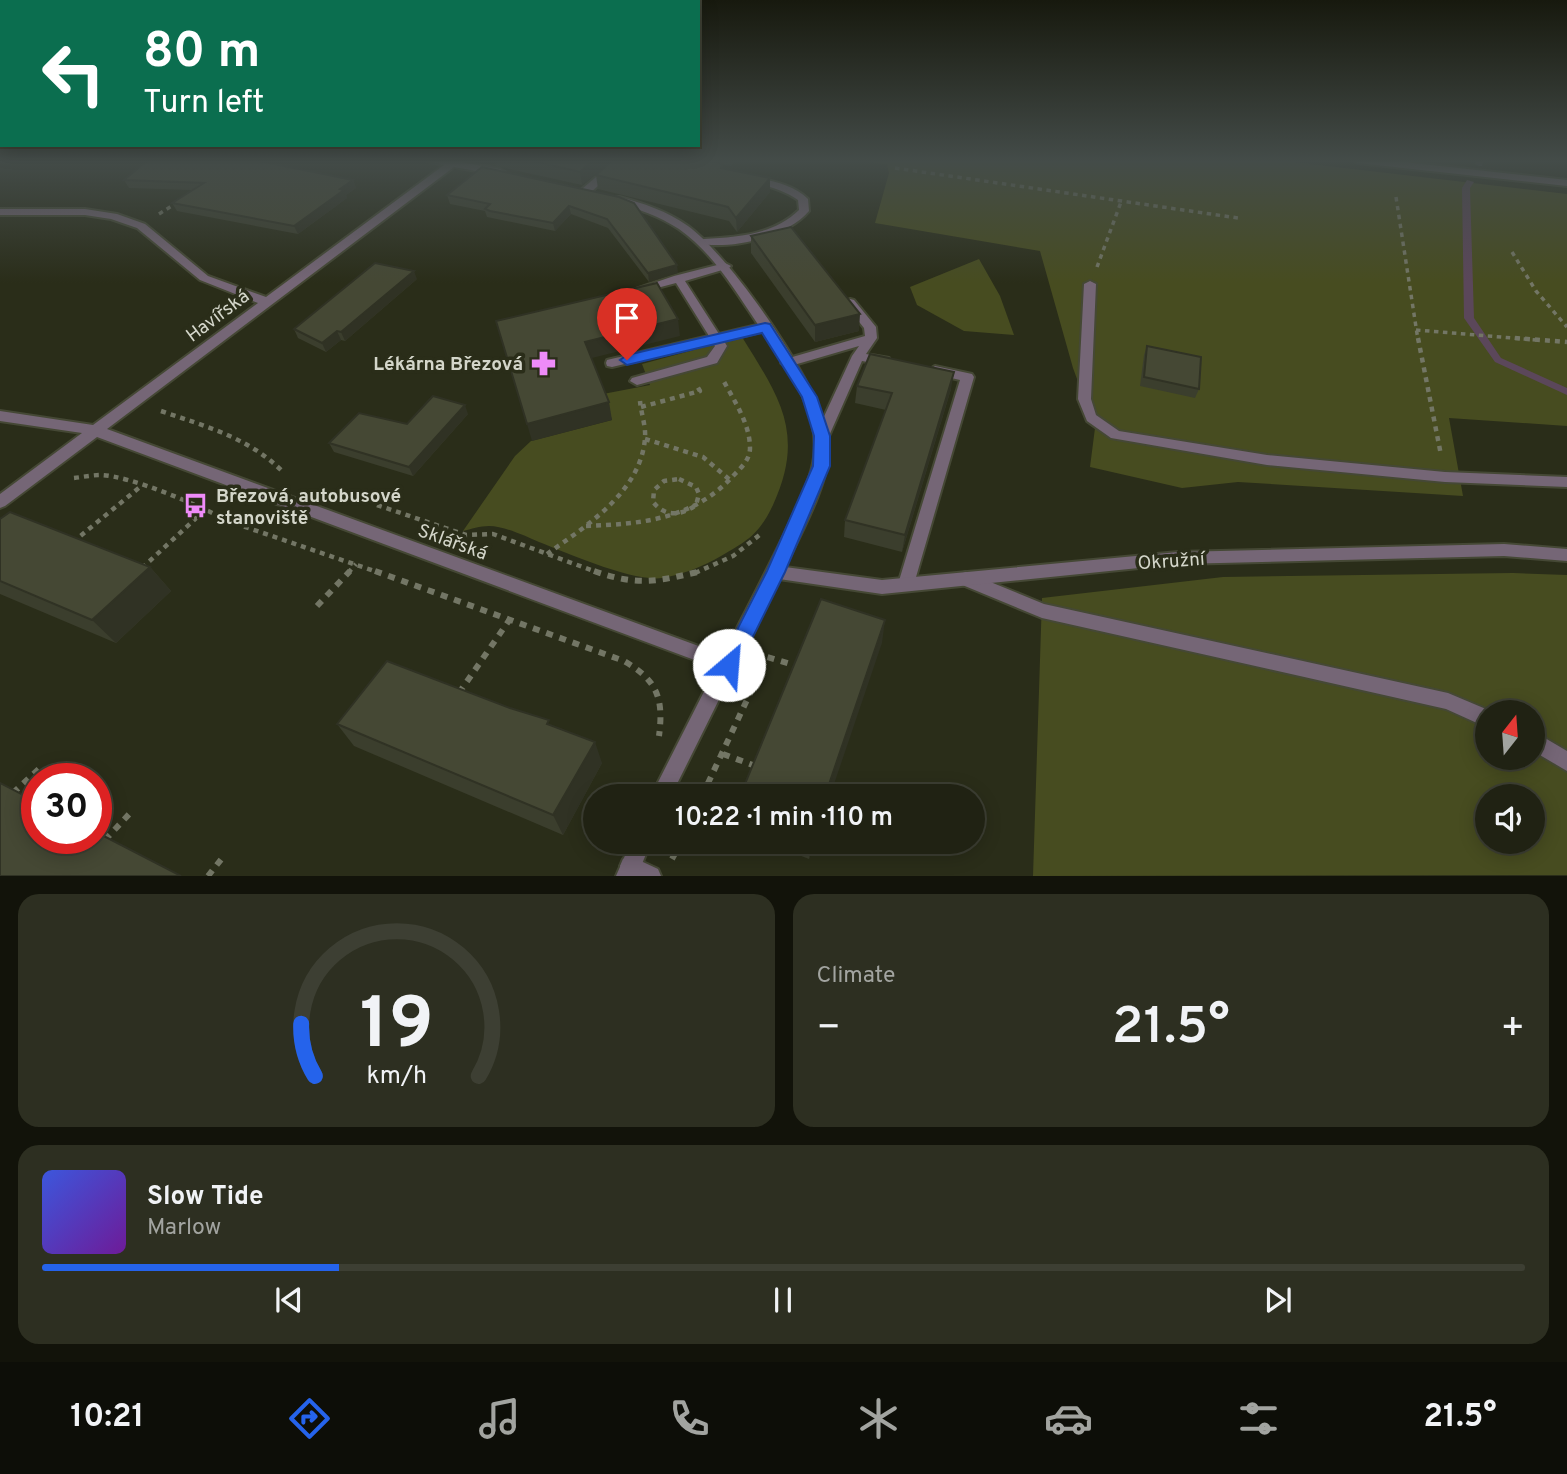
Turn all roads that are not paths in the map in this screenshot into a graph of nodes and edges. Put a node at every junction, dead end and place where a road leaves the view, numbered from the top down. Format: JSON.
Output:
{"nodes":[{"id":1,"x":403,"y":201,"type":"edge"},
{"id":2,"x":616,"y":201,"type":"edge"},
{"id":3,"x":803,"y":201,"type":"edge"},
{"id":4,"x":0,"y":212,"type":"edge"},
{"id":5,"x":704,"y":242,"type":"junction"},
{"id":6,"x":724,"y":266,"type":"junction"},
{"id":7,"x":678,"y":278,"type":"junction"},
{"id":8,"x":1090,"y":284,"type":"road end"},
{"id":9,"x":628,"y":293,"type":"edge"},
{"id":10,"x":845,"y":297,"type":"edge"},
{"id":11,"x":267,"y":302,"type":"junction"},
{"id":12,"x":765,"y":327,"type":"junction"},
{"id":13,"x":717,"y":337,"type":"junction"},
{"id":14,"x":871,"y":338,"type":"junction"},
{"id":15,"x":858,"y":356,"type":"junction"},
{"id":16,"x":612,"y":363,"type":"dead end"},
{"id":17,"x":787,"y":363,"type":"junction"},
{"id":18,"x":899,"y":364,"type":"edge"},
{"id":19,"x":926,"y":369,"type":"edge"},
{"id":20,"x":637,"y":381,"type":"road end"},
{"id":21,"x":0,"y":416,"type":"edge"},
{"id":22,"x":94,"y":430,"type":"junction"},
{"id":23,"x":822,"y":436,"type":"junction"},
{"id":24,"x":1567,"y":482,"type":"edge"},
{"id":25,"x":0,"y":502,"type":"edge"},
{"id":26,"x":1567,"y":555,"type":"edge"},
{"id":27,"x":776,"y":572,"type":"junction"},
{"id":28,"x":966,"y":579,"type":"junction"},
{"id":29,"x":906,"y":584,"type":"junction"},
{"id":30,"x":729,"y":665,"type":"junction"},
{"id":31,"x":1475,"y":713,"type":"edge"},
{"id":32,"x":1545,"y":748,"type":"edge"},
{"id":33,"x":1567,"y":762,"type":"edge"},
{"id":34,"x":667,"y":784,"type":"edge"},
{"id":35,"x":636,"y":854,"type":"edge"},
{"id":36,"x":628,"y":871,"type":"edge"},
{"id":37,"x":651,"y":876,"type":"edge"}],
"edges":[{"from":1,"to":11,"type":"street","name":"Havířská"},
{"from":2,"to":5,"type":"street"},
{"from":3,"to":5,"type":"street"},
{"from":4,"to":11,"type":"street"},
{"from":5,"to":6,"type":"street"},
{"from":6,"to":7,"type":"street"},
{"from":6,"to":12,"type":"street"},
{"from":7,"to":9,"type":"street"},
{"from":7,"to":13,"type":"street"},
{"from":8,"to":24,"type":"street"},
{"from":10,"to":14,"type":"street"},
{"from":11,"to":22,"type":"street","name":"Havířská"},
{"from":12,"to":13,"type":"street"},
{"from":12,"to":17,"type":"street"},
{"from":13,"to":16,"type":"street"},
{"from":13,"to":20,"type":"street"},
{"from":14,"to":15,"type":"street"},
{"from":14,"to":17,"type":"street"},
{"from":15,"to":18,"type":"street"},
{"from":15,"to":23,"type":"street"},
{"from":17,"to":23,"type":"street"},
{"from":19,"to":29,"type":"street"},
{"from":21,"to":22,"type":"street","name":"Sklářská"},
{"from":22,"to":25,"type":"street","name":"Havířská"},
{"from":22,"to":30,"type":"street","name":"Sklářská"},
{"from":23,"to":27,"type":"street"},
{"from":26,"to":28,"type":"street","name":"Okružní"},
{"from":27,"to":29,"type":"street","name":"Okružní"},
{"from":27,"to":30,"type":"street"},
{"from":28,"to":29,"type":"street","name":"Okružní"},
{"from":28,"to":31,"type":"street"},
{"from":30,"to":34,"type":"street"},
{"from":32,"to":33,"type":"street"},
{"from":35,"to":36,"type":"street"},
{"from":36,"to":37,"type":"street"}]}
